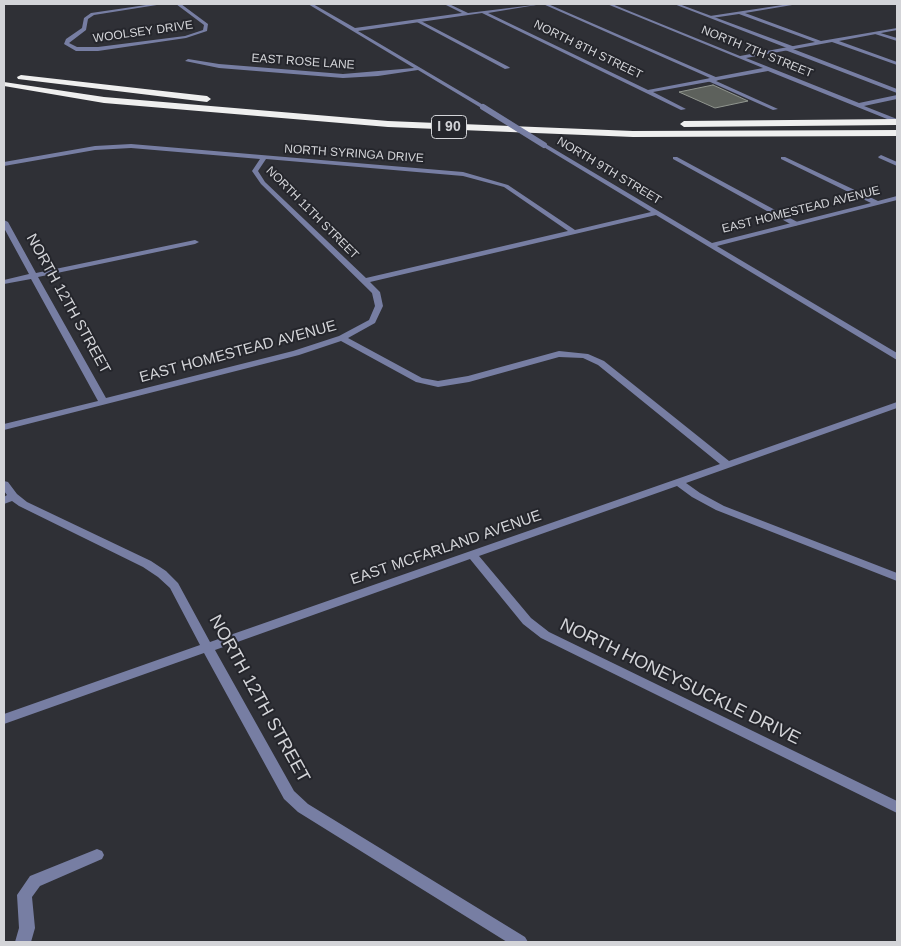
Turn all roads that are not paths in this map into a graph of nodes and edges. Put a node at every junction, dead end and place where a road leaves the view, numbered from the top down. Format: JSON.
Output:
{"nodes":[{"id":1,"x":161,"y":4,"type":"edge"},
{"id":2,"x":178,"y":4,"type":"edge"},
{"id":3,"x":310,"y":4,"type":"edge"},
{"id":4,"x":446,"y":4,"type":"edge"},
{"id":5,"x":540,"y":4,"type":"edge"},
{"id":6,"x":545,"y":4,"type":"edge"},
{"id":7,"x":609,"y":4,"type":"edge"},
{"id":8,"x":676,"y":4,"type":"edge"},
{"id":9,"x":796,"y":4,"type":"edge"},
{"id":10,"x":483,"y":12,"type":"junction"},
{"id":11,"x":740,"y":13,"type":"junction"},
{"id":12,"x":467,"y":14,"type":"junction"},
{"id":13,"x":712,"y":17,"type":"junction"},
{"id":14,"x":419,"y":21,"type":"junction"},
{"id":15,"x":897,"y":29,"type":"edge"},
{"id":16,"x":354,"y":30,"type":"junction"},
{"id":17,"x":877,"y":33,"type":"junction"},
{"id":18,"x":897,"y":40,"type":"edge"},
{"id":19,"x":833,"y":41,"type":"junction"},
{"id":20,"x":822,"y":43,"type":"junction"},
{"id":21,"x":790,"y":48,"type":"junction"},
{"id":22,"x":740,"y":57,"type":"junction"},
{"id":23,"x":188,"y":61,"type":"dead end"},
{"id":24,"x":897,"y":64,"type":"edge"},
{"id":25,"x":507,"y":68,"type":"dead end"},
{"id":26,"x":417,"y":69,"type":"junction"},
{"id":27,"x":769,"y":69,"type":"junction"},
{"id":28,"x":4,"y":75,"type":"edge"},
{"id":29,"x":713,"y":80,"type":"junction"},
{"id":30,"x":4,"y":84,"type":"edge"},
{"id":31,"x":897,"y":91,"type":"edge"},
{"id":32,"x":647,"y":92,"type":"junction"},
{"id":33,"x":897,"y":97,"type":"edge"},
{"id":34,"x":858,"y":105,"type":"junction"},
{"id":35,"x":683,"y":109,"type":"dead end"},
{"id":36,"x":775,"y":109,"type":"dead end"},
{"id":37,"x":897,"y":121,"type":"edge"},
{"id":38,"x":897,"y":133,"type":"edge"},
{"id":39,"x":881,"y":157,"type":"dead end"},
{"id":40,"x":675,"y":158,"type":"dead end"},
{"id":41,"x":783,"y":158,"type":"dead end"},
{"id":42,"x":263,"y":159,"type":"junction"},
{"id":43,"x":4,"y":164,"type":"edge"},
{"id":44,"x":897,"y":164,"type":"edge"},
{"id":45,"x":897,"y":198,"type":"edge"},
{"id":46,"x":877,"y":203,"type":"junction"},
{"id":47,"x":656,"y":212,"type":"junction"},
{"id":48,"x":4,"y":222,"type":"edge"},
{"id":49,"x":797,"y":224,"type":"junction"},
{"id":50,"x":574,"y":232,"type":"junction"},
{"id":51,"x":195,"y":242,"type":"dead end"},
{"id":52,"x":711,"y":245,"type":"junction"},
{"id":53,"x":34,"y":276,"type":"junction"},
{"id":54,"x":365,"y":280,"type":"junction"},
{"id":55,"x":4,"y":282,"type":"edge"},
{"id":56,"x":342,"y":338,"type":"junction"},
{"id":57,"x":897,"y":357,"type":"edge"},
{"id":58,"x":103,"y":402,"type":"junction"},
{"id":59,"x":897,"y":404,"type":"edge"},
{"id":60,"x":4,"y":427,"type":"edge"},
{"id":61,"x":727,"y":464,"type":"junction"},
{"id":62,"x":678,"y":482,"type":"junction"},
{"id":63,"x":4,"y":484,"type":"edge"},
{"id":64,"x":8,"y":499,"type":"edge"},
{"id":65,"x":472,"y":555,"type":"junction"},
{"id":66,"x":897,"y":577,"type":"edge"},
{"id":67,"x":209,"y":647,"type":"junction"},
{"id":68,"x":4,"y":719,"type":"edge"},
{"id":69,"x":897,"y":807,"type":"edge"},
{"id":70,"x":97,"y":855,"type":"dead end"},
{"id":71,"x":23,"y":942,"type":"edge"},
{"id":72,"x":520,"y":942,"type":"edge"}],
"edges":[{"from":1,"to":2,"type":"street","name":"WOOLSEY DRIVE"},
{"from":3,"to":16,"type":"street","name":"NORTH 9TH STREET"},
{"from":4,"to":12,"type":"street"},
{"from":5,"to":10,"type":"street"},
{"from":6,"to":29,"type":"street"},
{"from":7,"to":22,"type":"street","name":"NORTH 7TH STREET"},
{"from":8,"to":13,"type":"street"},
{"from":9,"to":11,"type":"street"},
{"from":10,"to":12,"type":"street"},
{"from":10,"to":32,"type":"street","name":"NORTH 8TH STREET"},
{"from":11,"to":13,"type":"street"},
{"from":11,"to":20,"type":"street"},
{"from":12,"to":14,"type":"street"},
{"from":13,"to":21,"type":"street"},
{"from":14,"to":16,"type":"street"},
{"from":14,"to":25,"type":"street"},
{"from":15,"to":17,"type":"street"},
{"from":16,"to":26,"type":"street","name":"NORTH 9TH STREET"},
{"from":17,"to":18,"type":"street"},
{"from":17,"to":19,"type":"street"},
{"from":19,"to":20,"type":"street"},
{"from":19,"to":24,"type":"street"},
{"from":20,"to":21,"type":"street"},
{"from":21,"to":22,"type":"street"},
{"from":21,"to":31,"type":"street"},
{"from":22,"to":27,"type":"street","name":"NORTH 7TH STREET"},
{"from":23,"to":26,"type":"street","name":"EAST ROSE LANE"},
{"from":26,"to":47,"type":"street","name":"NORTH 9TH STREET","bridge":true},
{"from":27,"to":29,"type":"street"},
{"from":27,"to":34,"type":"street","name":"NORTH 7TH STREET"},
{"from":28,"to":37,"type":"highway","number":"I 90"},
{"from":29,"to":32,"type":"street"},
{"from":29,"to":36,"type":"street"},
{"from":30,"to":38,"type":"highway","number":"I 90"},
{"from":32,"to":35,"type":"street","name":"NORTH 8TH STREET"},
{"from":33,"to":34,"type":"street"},
{"from":34,"to":37,"type":"street","name":"NORTH 7TH STREET"},
{"from":39,"to":44,"type":"street"},
{"from":40,"to":49,"type":"street"},
{"from":41,"to":46,"type":"street"},
{"from":42,"to":43,"type":"street","name":"NORTH SYRINGA DRIVE"},
{"from":42,"to":50,"type":"street","name":"NORTH SYRINGA DRIVE"},
{"from":42,"to":54,"type":"street","name":"NORTH 11TH STREET"},
{"from":45,"to":46,"type":"street","name":"EAST HOMESTEAD AVENUE"},
{"from":46,"to":49,"type":"street","name":"EAST HOMESTEAD AVENUE"},
{"from":47,"to":50,"type":"street"},
{"from":47,"to":52,"type":"street","name":"NORTH 9TH STREET"},
{"from":48,"to":53,"type":"street","name":"NORTH 12TH STREET"},
{"from":49,"to":52,"type":"street","name":"EAST HOMESTEAD AVENUE"},
{"from":50,"to":54,"type":"street"},
{"from":51,"to":53,"type":"street"},
{"from":52,"to":57,"type":"street","name":"NORTH 9TH STREET"},
{"from":53,"to":55,"type":"street"},
{"from":53,"to":58,"type":"street","name":"NORTH 12TH STREET"},
{"from":54,"to":56,"type":"street","name":"EAST HOMESTEAD AVENUE"},
{"from":56,"to":58,"type":"street","name":"EAST HOMESTEAD AVENUE"},
{"from":56,"to":61,"type":"street"},
{"from":58,"to":60,"type":"street","name":"EAST HOMESTEAD AVENUE"},
{"from":59,"to":61,"type":"street","name":"EAST MCFARLAND AVENUE"},
{"from":61,"to":62,"type":"street","name":"EAST MCFARLAND AVENUE"},
{"from":62,"to":65,"type":"street","name":"EAST MCFARLAND AVENUE"},
{"from":62,"to":66,"type":"street"},
{"from":63,"to":64,"type":"street","name":"NORTH 12TH STREET"},
{"from":64,"to":67,"type":"street","name":"NORTH 12TH STREET"},
{"from":65,"to":67,"type":"street","name":"EAST MCFARLAND AVENUE"},
{"from":65,"to":69,"type":"street","name":"NORTH HONEYSUCKLE DRIVE"},
{"from":67,"to":68,"type":"street","name":"EAST MCFARLAND AVENUE"},
{"from":67,"to":72,"type":"street","name":"NORTH 12TH STREET"},
{"from":70,"to":71,"type":"street"}]}
